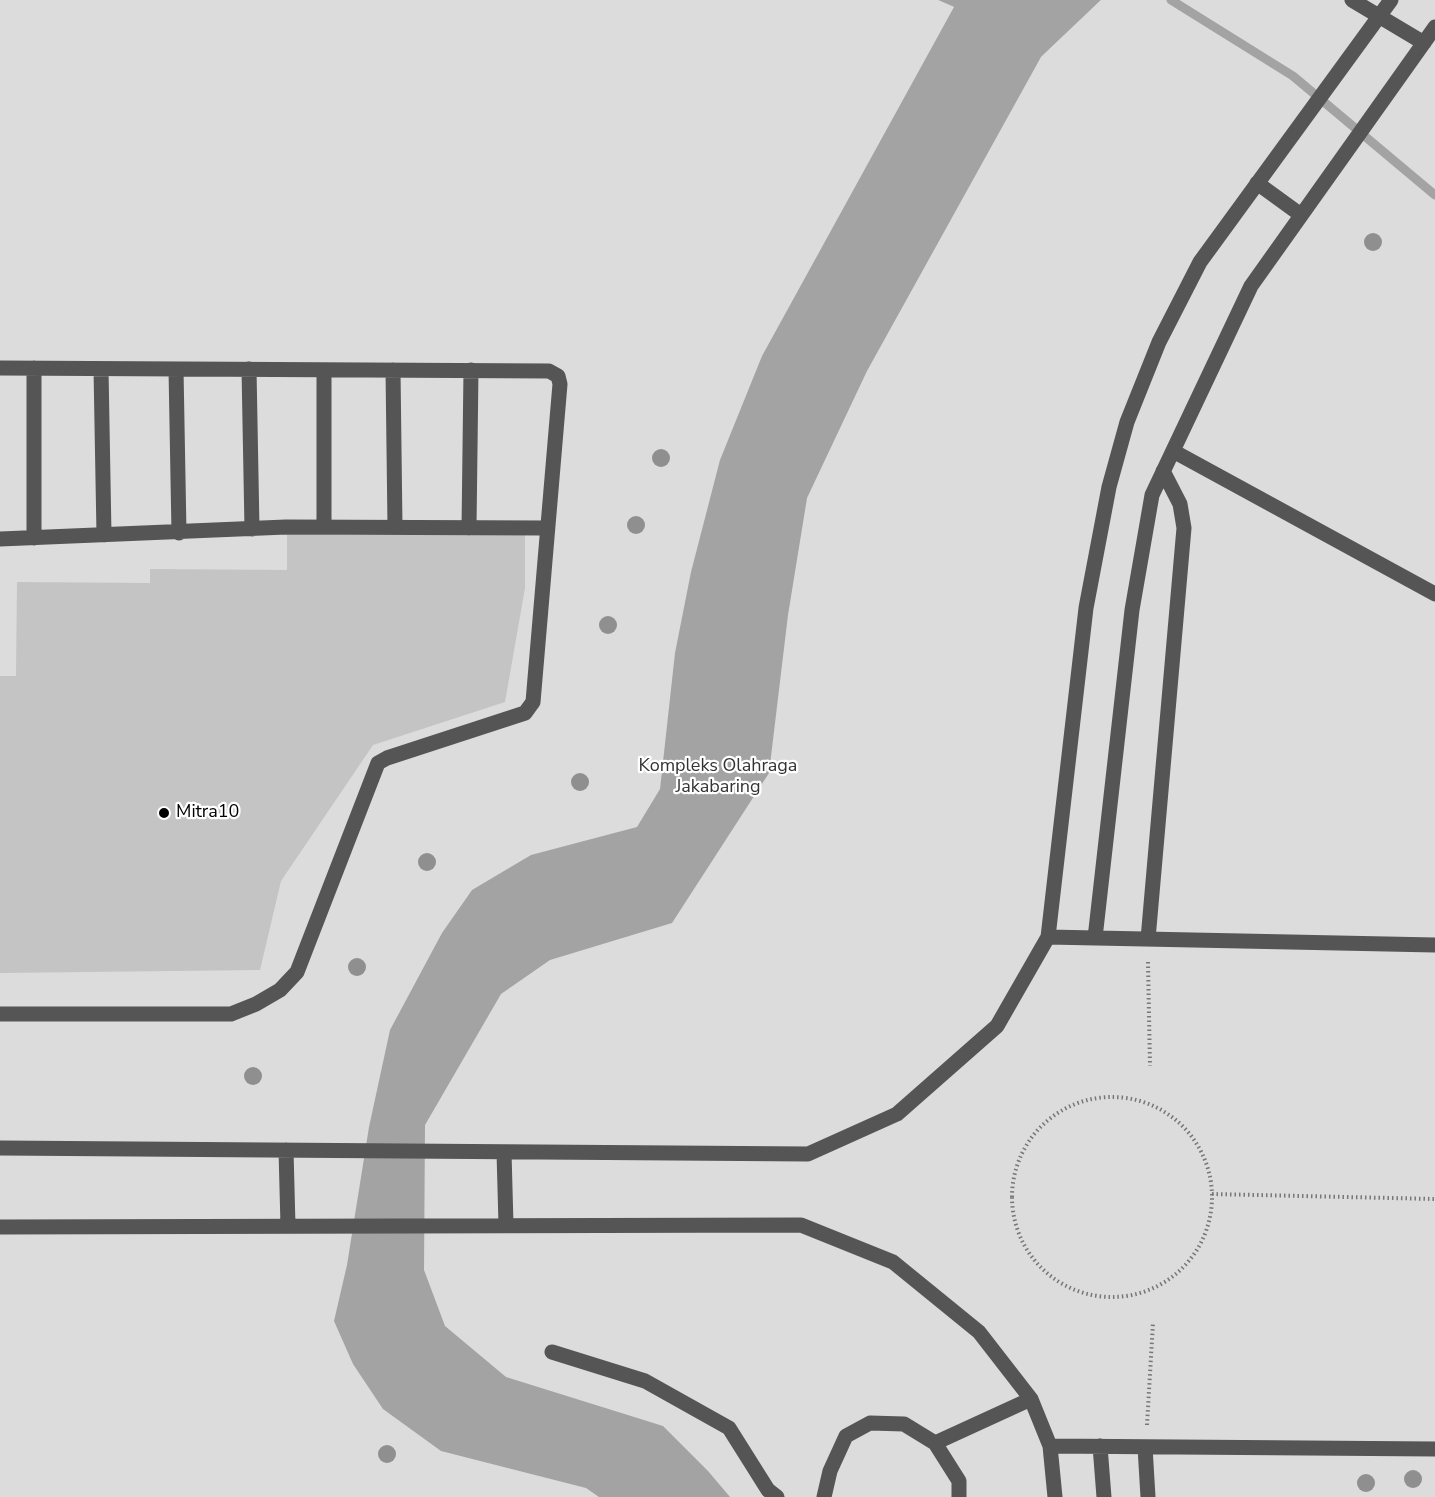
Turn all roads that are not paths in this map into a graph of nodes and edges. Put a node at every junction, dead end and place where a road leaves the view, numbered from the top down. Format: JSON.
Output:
{"nodes":[{"id":1,"x":1352,"y":0,"type":"edge"},
{"id":2,"x":1391,"y":0,"type":"edge"},
{"id":3,"x":1379,"y":17,"type":"junction"},
{"id":4,"x":1435,"y":27,"type":"edge"},
{"id":5,"x":1424,"y":43,"type":"junction"},
{"id":6,"x":1257,"y":183,"type":"junction"},
{"id":7,"x":1301,"y":215,"type":"junction"},
{"id":8,"x":0,"y":368,"type":"edge"},
{"id":9,"x":34,"y":368,"type":"junction"},
{"id":10,"x":101,"y":369,"type":"junction"},
{"id":11,"x":176,"y":369,"type":"junction"},
{"id":12,"x":249,"y":369,"type":"junction"},
{"id":13,"x":324,"y":370,"type":"junction"},
{"id":14,"x":393,"y":370,"type":"junction"},
{"id":15,"x":471,"y":370,"type":"junction"},
{"id":16,"x":1173,"y":451,"type":"junction"},
{"id":17,"x":1163,"y":471,"type":"junction"},
{"id":18,"x":324,"y":527,"type":"junction"},
{"id":19,"x":395,"y":527,"type":"junction"},
{"id":20,"x":469,"y":528,"type":"junction"},
{"id":21,"x":546,"y":528,"type":"junction"},
{"id":22,"x":252,"y":529,"type":"junction"},
{"id":23,"x":179,"y":533,"type":"junction"},
{"id":24,"x":104,"y":535,"type":"junction"},
{"id":25,"x":34,"y":538,"type":"junction"},
{"id":26,"x":0,"y":539,"type":"edge"},
{"id":27,"x":1435,"y":594,"type":"edge"},
{"id":28,"x":1048,"y":937,"type":"junction"},
{"id":29,"x":1095,"y":938,"type":"junction"},
{"id":30,"x":1148,"y":939,"type":"junction"},
{"id":31,"x":1435,"y":945,"type":"edge"},
{"id":32,"x":0,"y":1014,"type":"edge"},
{"id":33,"x":0,"y":1148,"type":"edge"},
{"id":34,"x":286,"y":1150,"type":"junction"},
{"id":35,"x":504,"y":1152,"type":"junction"},
{"id":36,"x":288,"y":1226,"type":"junction"},
{"id":37,"x":506,"y":1226,"type":"junction"},
{"id":38,"x":0,"y":1227,"type":"edge"},
{"id":39,"x":552,"y":1352,"type":"dead end"},
{"id":40,"x":1031,"y":1399,"type":"junction"},
{"id":41,"x":935,"y":1443,"type":"junction"},
{"id":42,"x":1050,"y":1446,"type":"junction"},
{"id":43,"x":1100,"y":1446,"type":"junction"},
{"id":44,"x":1145,"y":1447,"type":"junction"},
{"id":45,"x":1435,"y":1449,"type":"edge"},
{"id":46,"x":777,"y":1497,"type":"edge"},
{"id":47,"x":824,"y":1497,"type":"edge"},
{"id":48,"x":958,"y":1497,"type":"edge"},
{"id":49,"x":1055,"y":1497,"type":"edge"},
{"id":50,"x":1104,"y":1497,"type":"edge"},
{"id":51,"x":1148,"y":1497,"type":"edge"}],
"edges":[{"from":1,"to":3,"type":"street"},
{"from":2,"to":3,"type":"street"},
{"from":3,"to":5,"type":"street"},
{"from":3,"to":6,"type":"street"},
{"from":4,"to":5,"type":"street"},
{"from":5,"to":7,"type":"street"},
{"from":6,"to":7,"type":"street"},
{"from":6,"to":28,"type":"street"},
{"from":7,"to":16,"type":"street"},
{"from":8,"to":9,"type":"street"},
{"from":9,"to":10,"type":"street"},
{"from":9,"to":25,"type":"street"},
{"from":10,"to":11,"type":"street"},
{"from":10,"to":24,"type":"street"},
{"from":11,"to":12,"type":"street"},
{"from":11,"to":23,"type":"street"},
{"from":12,"to":13,"type":"street"},
{"from":12,"to":22,"type":"street"},
{"from":13,"to":14,"type":"street"},
{"from":13,"to":18,"type":"street"},
{"from":14,"to":15,"type":"street"},
{"from":14,"to":19,"type":"street"},
{"from":15,"to":20,"type":"street"},
{"from":15,"to":21,"type":"street"},
{"from":16,"to":17,"type":"street"},
{"from":16,"to":27,"type":"street"},
{"from":17,"to":29,"type":"street"},
{"from":17,"to":30,"type":"street"},
{"from":18,"to":19,"type":"street"},
{"from":18,"to":22,"type":"street"},
{"from":19,"to":20,"type":"street"},
{"from":20,"to":21,"type":"street"},
{"from":21,"to":32,"type":"street"},
{"from":22,"to":23,"type":"street"},
{"from":23,"to":24,"type":"street"},
{"from":24,"to":25,"type":"street"},
{"from":25,"to":26,"type":"street"},
{"from":28,"to":29,"type":"street"},
{"from":28,"to":35,"type":"street"},
{"from":29,"to":30,"type":"street"},
{"from":30,"to":31,"type":"street"},
{"from":33,"to":34,"type":"street"},
{"from":34,"to":35,"type":"street"},
{"from":34,"to":36,"type":"street"},
{"from":35,"to":37,"type":"street"},
{"from":36,"to":37,"type":"street"},
{"from":36,"to":38,"type":"street"},
{"from":37,"to":40,"type":"street"},
{"from":39,"to":46,"type":"street"},
{"from":40,"to":41,"type":"street"},
{"from":40,"to":42,"type":"street"},
{"from":41,"to":47,"type":"street"},
{"from":41,"to":48,"type":"street"},
{"from":42,"to":43,"type":"street"},
{"from":42,"to":49,"type":"street"},
{"from":43,"to":44,"type":"street"},
{"from":43,"to":50,"type":"street"},
{"from":44,"to":45,"type":"street"},
{"from":44,"to":51,"type":"street"}]}
